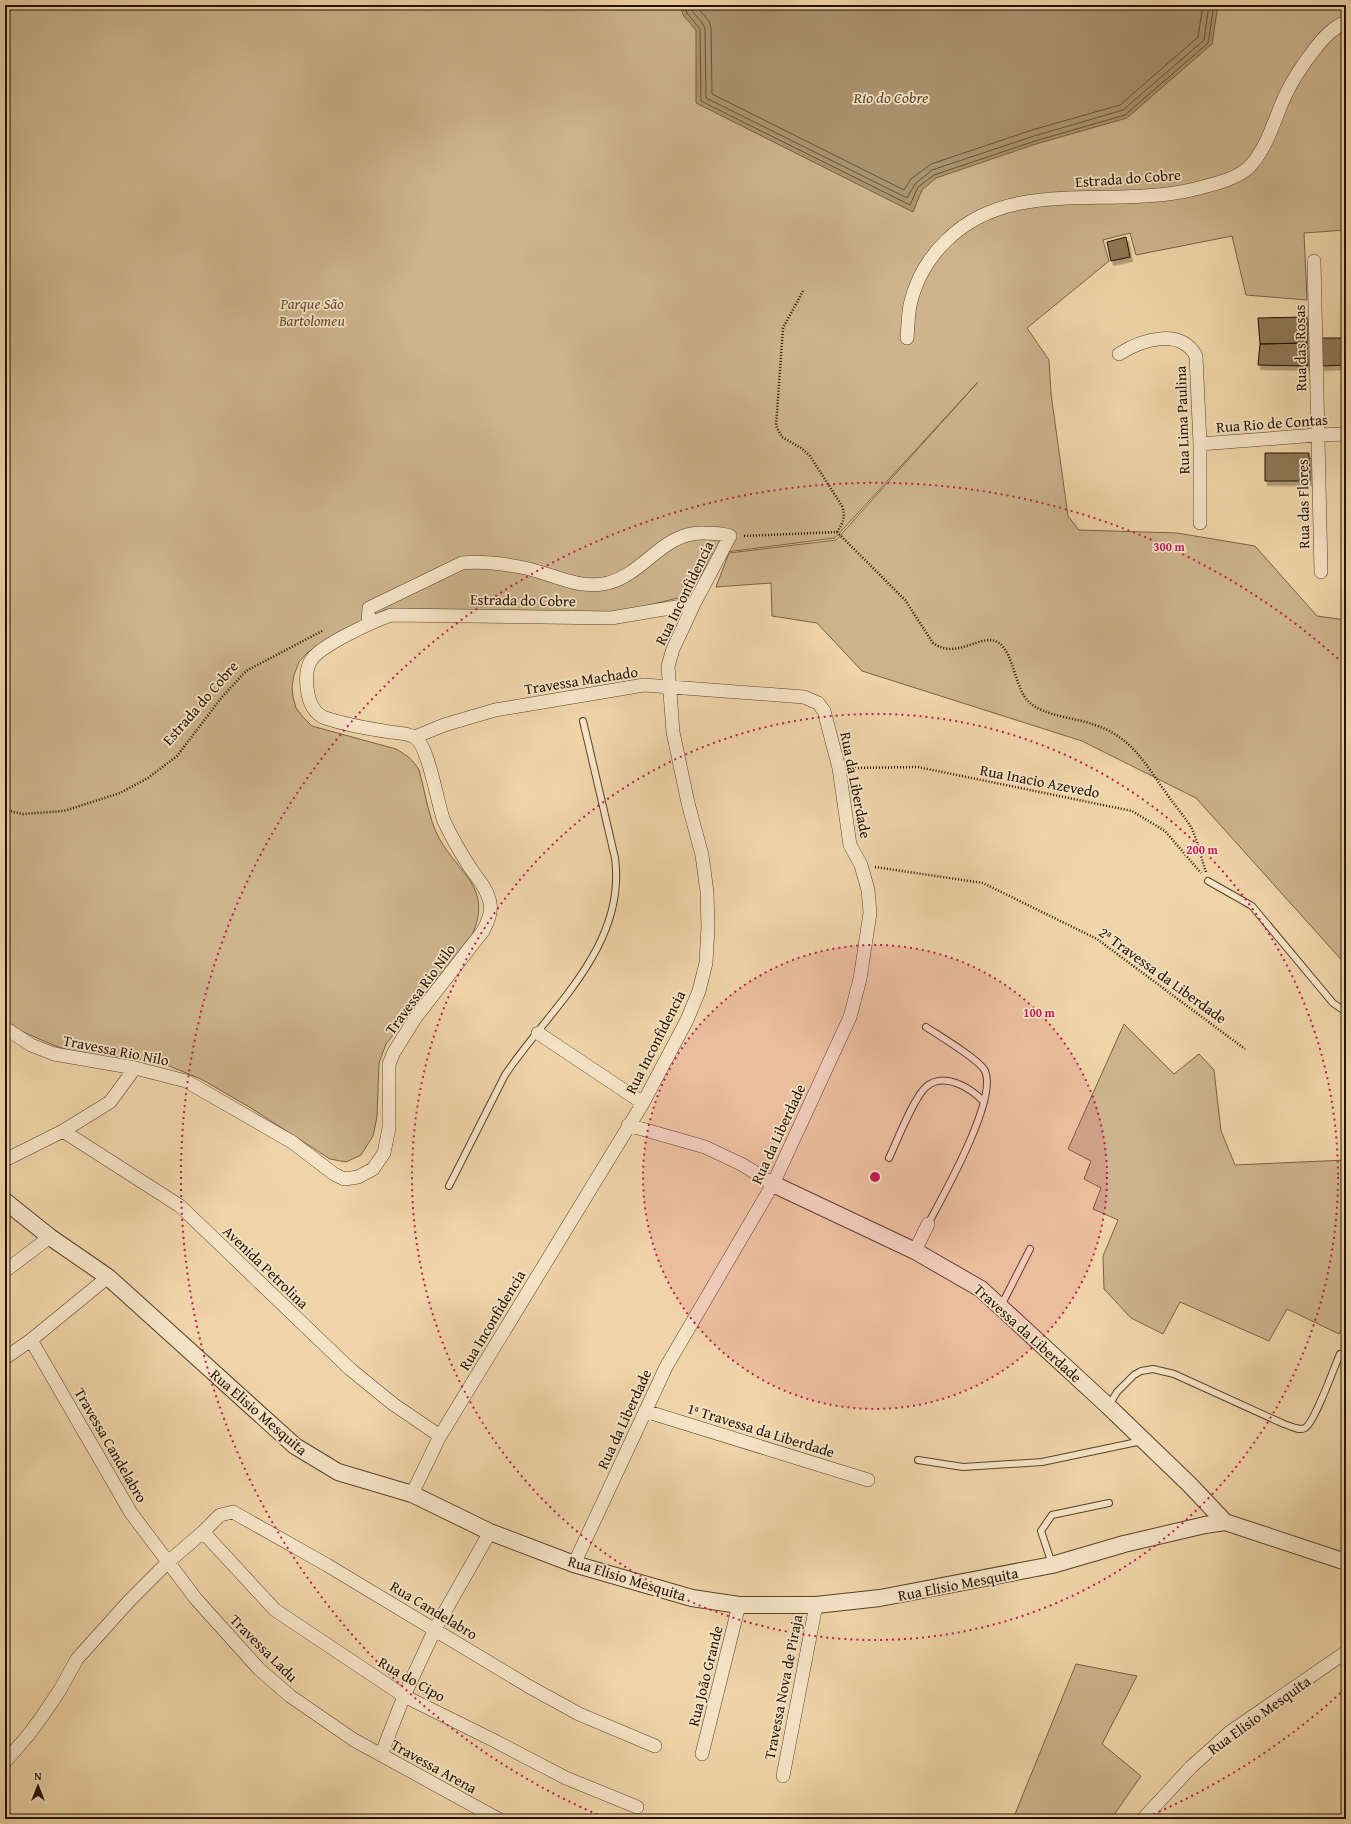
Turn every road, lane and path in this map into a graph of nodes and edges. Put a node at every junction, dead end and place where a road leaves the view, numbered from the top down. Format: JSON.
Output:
{"nodes":[{"id":1,"x":1346,"y":22,"type":"edge"},
{"id":2,"x":1314,"y":261,"type":"dead end"},
{"id":3,"x":803,"y":291,"type":"dead end"},
{"id":4,"x":907,"y":338,"type":"dead end"},
{"id":5,"x":1119,"y":354,"type":"dead end"},
{"id":6,"x":1346,"y":434,"type":"edge"},
{"id":7,"x":1317,"y":435,"type":"junction"},
{"id":8,"x":1200,"y":444,"type":"junction"},
{"id":9,"x":1200,"y":523,"type":"dead end"},
{"id":10,"x":837,"y":532,"type":"junction"},
{"id":11,"x":730,"y":536,"type":"junction"},
{"id":12,"x":1321,"y":572,"type":"dead end"},
{"id":13,"x":694,"y":604,"type":"junction"},
{"id":14,"x":368,"y":624,"type":"junction"},
{"id":15,"x":326,"y":629,"type":"dead end"},
{"id":16,"x":669,"y":686,"type":"junction"},
{"id":17,"x":804,"y":697,"type":"joint"},
{"id":18,"x":583,"y":721,"type":"dead end"},
{"id":19,"x":415,"y":737,"type":"junction"},
{"id":20,"x":839,"y":768,"type":"junction"},
{"id":21,"x":5,"y":810,"type":"edge"},
{"id":22,"x":861,"y":865,"type":"junction"},
{"id":23,"x":1208,"y":880,"type":"junction"},
{"id":24,"x":1346,"y":1012,"type":"edge"},
{"id":25,"x":926,"y":1027,"type":"dead end"},
{"id":26,"x":5,"y":1028,"type":"edge"},
{"id":27,"x":538,"y":1033,"type":"junction"},
{"id":28,"x":1245,"y":1049,"type":"dead end"},
{"id":29,"x":135,"y":1068,"type":"junction"},
{"id":30,"x":984,"y":1102,"type":"junction"},
{"id":31,"x":643,"y":1103,"type":"junction"},
{"id":32,"x":628,"y":1126,"type":"junction"},
{"id":33,"x":63,"y":1131,"type":"junction"},
{"id":34,"x":889,"y":1158,"type":"dead end"},
{"id":35,"x":5,"y":1160,"type":"edge"},
{"id":36,"x":773,"y":1184,"type":"junction"},
{"id":37,"x":449,"y":1186,"type":"dead end"},
{"id":38,"x":5,"y":1201,"type":"edge"},
{"id":39,"x":928,"y":1224,"type":"joint"},
{"id":40,"x":50,"y":1237,"type":"junction"},
{"id":41,"x":1030,"y":1250,"type":"dead end"},
{"id":42,"x":915,"y":1251,"type":"junction"},
{"id":43,"x":5,"y":1271,"type":"edge"},
{"id":44,"x":108,"y":1277,"type":"junction"},
{"id":45,"x":1001,"y":1306,"type":"junction"},
{"id":46,"x":31,"y":1340,"type":"junction"},
{"id":47,"x":1340,"y":1354,"type":"dead end"},
{"id":48,"x":5,"y":1358,"type":"edge"},
{"id":49,"x":1108,"y":1406,"type":"junction"},
{"id":50,"x":645,"y":1411,"type":"junction"},
{"id":51,"x":440,"y":1436,"type":"junction"},
{"id":52,"x":1144,"y":1440,"type":"junction"},
{"id":53,"x":918,"y":1460,"type":"dead end"},
{"id":54,"x":868,"y":1480,"type":"dead end"},
{"id":55,"x":412,"y":1494,"type":"junction"},
{"id":56,"x":1109,"y":1503,"type":"dead end"},
{"id":57,"x":1225,"y":1522,"type":"junction"},
{"id":58,"x":203,"y":1532,"type":"junction"},
{"id":59,"x":490,"y":1532,"type":"junction"},
{"id":60,"x":1346,"y":1562,"type":"edge"},
{"id":61,"x":167,"y":1563,"type":"junction"},
{"id":62,"x":574,"y":1564,"type":"junction"},
{"id":63,"x":1052,"y":1565,"type":"junction"},
{"id":64,"x":738,"y":1605,"type":"junction"},
{"id":65,"x":816,"y":1605,"type":"junction"},
{"id":66,"x":435,"y":1629,"type":"junction"},
{"id":67,"x":1346,"y":1652,"type":"edge"},
{"id":68,"x":404,"y":1696,"type":"junction"},
{"id":69,"x":354,"y":1740,"type":"joint"},
{"id":70,"x":655,"y":1746,"type":"dead end"},
{"id":71,"x":702,"y":1754,"type":"dead end"},
{"id":72,"x":381,"y":1755,"type":"junction"},
{"id":73,"x":5,"y":1762,"type":"edge"},
{"id":74,"x":782,"y":1776,"type":"dead end"},
{"id":75,"x":637,"y":1806,"type":"dead end"},
{"id":76,"x":498,"y":1819,"type":"edge"},
{"id":77,"x":1143,"y":1819,"type":"edge"}],
"edges":[{"from":1,"to":4,"type":"street","name":"Estrada do Cobre"},
{"from":2,"to":7,"type":"street","name":"Rua das Rosas"},
{"from":3,"to":10,"type":"path"},
{"from":5,"to":8,"type":"street","name":"Rua Lima Paulina"},
{"from":6,"to":7,"type":"street","name":"Rua Rio de Contas"},
{"from":7,"to":8,"type":"street","name":"Rua Rio de Contas"},
{"from":7,"to":12,"type":"street","name":"Rua das Flores"},
{"from":8,"to":9,"type":"street","name":"Rua Lima Paulina"},
{"from":10,"to":11,"type":"path"},
{"from":10,"to":23,"type":"path"},
{"from":11,"to":13,"type":"street","name":"Rua Inconfidencia"},
{"from":11,"to":14,"type":"street","name":"Estrada do Cobre"},
{"from":13,"to":14,"type":"street","name":"Estrada do Cobre"},
{"from":13,"to":16,"type":"street","name":"Rua Inconfidencia"},
{"from":14,"to":19,"type":"street"},
{"from":15,"to":21,"type":"path","name":"Estrada do Cobre"},
{"from":16,"to":17,"type":"street","name":"Travessa Machado"},
{"from":16,"to":19,"type":"street","name":"Travessa Machado"},
{"from":16,"to":31,"type":"street","name":"Rua Inconfidencia"},
{"from":17,"to":20,"type":"street","name":"Rua da Liberdade"},
{"from":18,"to":27,"type":"lane"},
{"from":19,"to":29,"type":"street","name":"Travessa Rio Nilo"},
{"from":20,"to":22,"type":"street","name":"Rua da Liberdade"},
{"from":20,"to":23,"type":"path","name":"Rua Inacio Azevedo"},
{"from":22,"to":28,"type":"path","name":"2ª Travessa da Liberdade"},
{"from":22,"to":36,"type":"street","name":"Rua da Liberdade"},
{"from":23,"to":24,"type":"lane"},
{"from":25,"to":30,"type":"lane"},
{"from":26,"to":29,"type":"street","name":"Travessa Rio Nilo"},
{"from":27,"to":31,"type":"street"},
{"from":27,"to":37,"type":"lane"},
{"from":29,"to":33,"type":"street"},
{"from":30,"to":34,"type":"lane"},
{"from":30,"to":39,"type":"lane"},
{"from":31,"to":32,"type":"street","name":"Rua Inconfidencia"},
{"from":32,"to":36,"type":"street"},
{"from":32,"to":51,"type":"street","name":"Rua Inconfidencia"},
{"from":33,"to":35,"type":"street"},
{"from":33,"to":51,"type":"street","name":"Avenida Petrolina"},
{"from":36,"to":42,"type":"street","name":"Travessa da Liberdade"},
{"from":36,"to":50,"type":"street","name":"Rua da Liberdade"},
{"from":38,"to":40,"type":"street","name":"Rua Elisio Mesquita"},
{"from":39,"to":42,"type":"street"},
{"from":40,"to":43,"type":"street"},
{"from":40,"to":44,"type":"street","name":"Rua Elisio Mesquita"},
{"from":41,"to":45,"type":"lane"},
{"from":42,"to":45,"type":"street","name":"Travessa da Liberdade"},
{"from":44,"to":46,"type":"street"},
{"from":44,"to":55,"type":"street","name":"Rua Elisio Mesquita"},
{"from":45,"to":49,"type":"street","name":"Travessa da Liberdade"},
{"from":46,"to":48,"type":"street"},
{"from":46,"to":61,"type":"street","name":"Travessa Candelabro"},
{"from":47,"to":49,"type":"lane"},
{"from":49,"to":52,"type":"street","name":"Travessa da Liberdade"},
{"from":50,"to":54,"type":"street","name":"1ª Travessa da Liberdade"},
{"from":50,"to":62,"type":"street","name":"Rua da Liberdade"},
{"from":51,"to":55,"type":"street","name":"Rua Inconfidencia"},
{"from":52,"to":53,"type":"lane"},
{"from":52,"to":57,"type":"street","name":"Travessa da Liberdade"},
{"from":55,"to":59,"type":"street","name":"Rua Elisio Mesquita"},
{"from":56,"to":63,"type":"lane"},
{"from":57,"to":60,"type":"street","name":"Rua Elisio Mesquita"},
{"from":57,"to":63,"type":"street","name":"Rua Elisio Mesquita"},
{"from":58,"to":61,"type":"street","name":"Rua Candelabro"},
{"from":58,"to":66,"type":"street","name":"Rua Candelabro"},
{"from":58,"to":68,"type":"street","name":"Rua do Cipo"},
{"from":59,"to":62,"type":"street","name":"Rua Elisio Mesquita"},
{"from":59,"to":66,"type":"street"},
{"from":61,"to":69,"type":"street","name":"Travessa Ladu"},
{"from":61,"to":73,"type":"street","name":"Rua Candelabro"},
{"from":62,"to":64,"type":"street","name":"Rua Elisio Mesquita"},
{"from":63,"to":65,"type":"street","name":"Rua Elisio Mesquita"},
{"from":64,"to":65,"type":"street","name":"Rua Elisio Mesquita"},
{"from":64,"to":71,"type":"street","name":"Rua João Grande"},
{"from":65,"to":74,"type":"street","name":"Travessa Nova de Piraja"},
{"from":66,"to":68,"type":"street"},
{"from":66,"to":70,"type":"street","name":"Rua Candelabro"},
{"from":67,"to":77,"type":"street","name":"Rua Elisio Mesquita"},
{"from":68,"to":72,"type":"street"},
{"from":68,"to":75,"type":"street","name":"Rua do Cipo"},
{"from":69,"to":72,"type":"street","name":"Travessa Arena"},
{"from":72,"to":76,"type":"street","name":"Travessa Arena"}]}
